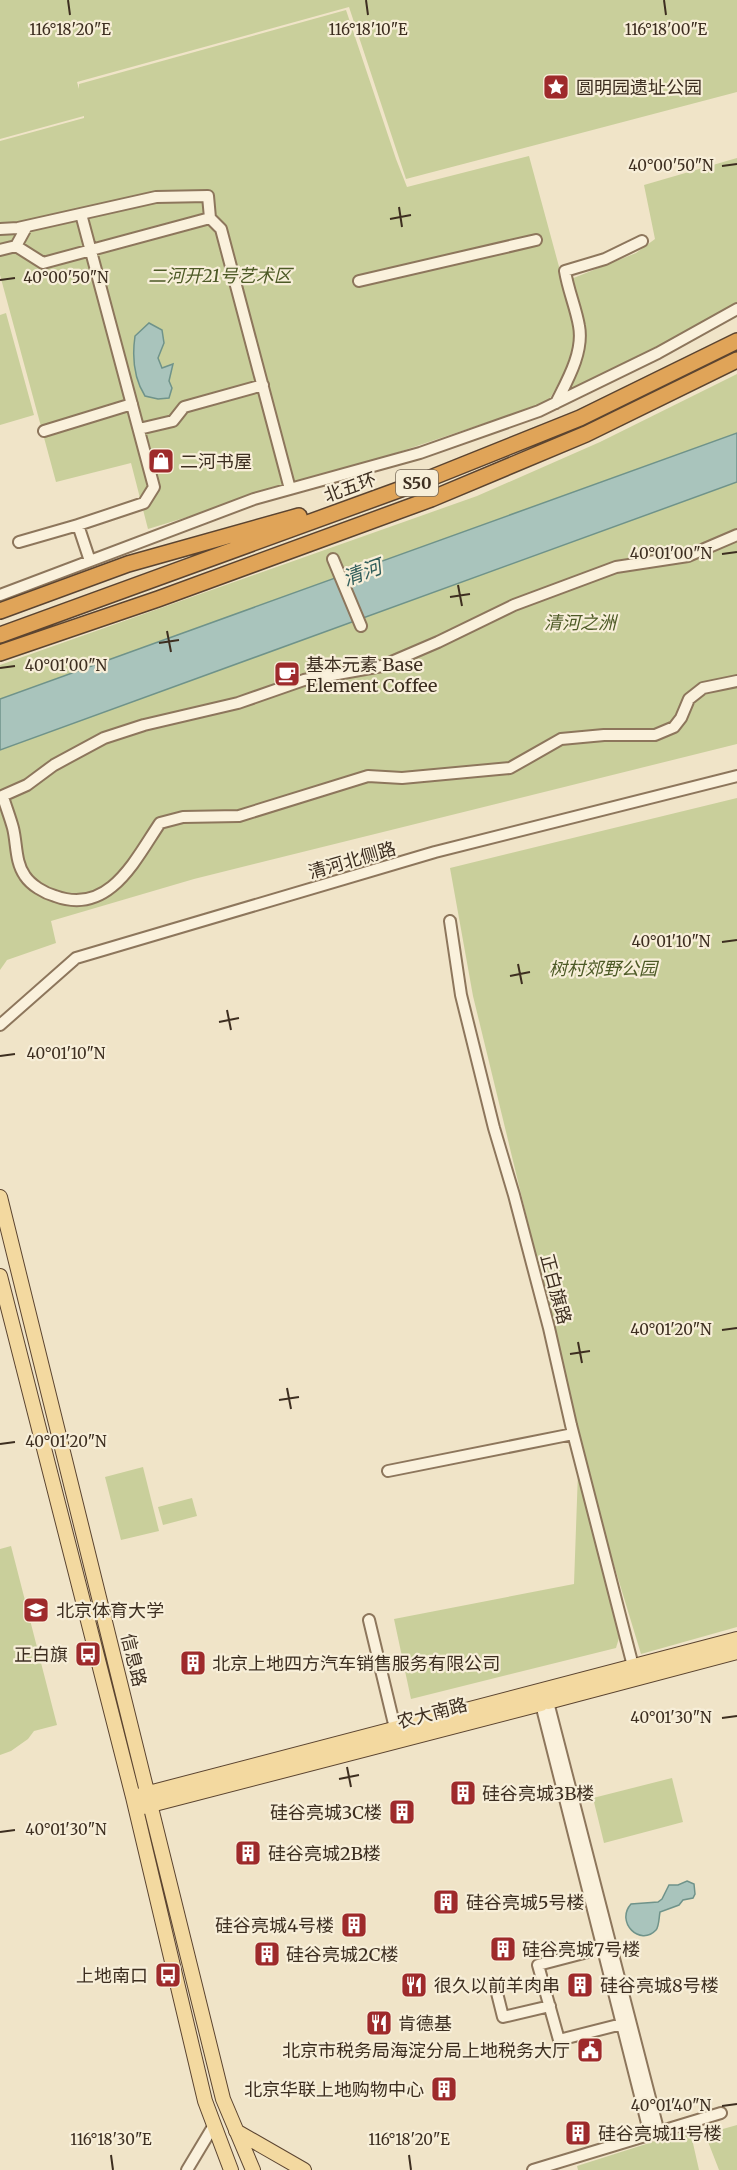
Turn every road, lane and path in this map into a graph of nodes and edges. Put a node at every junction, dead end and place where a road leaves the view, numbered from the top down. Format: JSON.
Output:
{"nodes":[{"id":1,"x":81,"y":214,"type":"junction"},
{"id":2,"x":210,"y":218,"type":"junction"},
{"id":3,"x":27,"y":226,"type":"junction"},
{"id":4,"x":0,"y":230,"type":"edge"},
{"id":5,"x":536,"y":240,"type":"dead end"},
{"id":6,"x":642,"y":241,"type":"dead end"},
{"id":7,"x":16,"y":246,"type":"junction"},
{"id":8,"x":0,"y":250,"type":"edge"},
{"id":9,"x":91,"y":250,"type":"junction"},
{"id":10,"x":359,"y":281,"type":"dead end"},
{"id":11,"x":737,"y":309,"type":"edge"},
{"id":12,"x":737,"y":341,"type":"edge"},
{"id":13,"x":737,"y":360,"type":"edge"},
{"id":14,"x":262,"y":386,"type":"junction"},
{"id":15,"x":555,"y":403,"type":"junction"},
{"id":16,"x":132,"y":404,"type":"junction"},
{"id":17,"x":139,"y":429,"type":"junction"},
{"id":18,"x":44,"y":431,"type":"dead end"},
{"id":19,"x":423,"y":481,"type":"junction"},
{"id":20,"x":290,"y":489,"type":"junction"},
{"id":21,"x":78,"y":525,"type":"junction"},
{"id":22,"x":737,"y":535,"type":"edge"},
{"id":23,"x":19,"y":542,"type":"dead end"},
{"id":24,"x":90,"y":561,"type":"junction"},
{"id":25,"x":335,"y":564,"type":"dead end"},
{"id":26,"x":0,"y":595,"type":"edge"},
{"id":27,"x":0,"y":611,"type":"edge"},
{"id":28,"x":361,"y":626,"type":"dead end"},
{"id":29,"x":0,"y":635,"type":"edge"},
{"id":30,"x":0,"y":653,"type":"edge"},
{"id":31,"x":737,"y":681,"type":"edge"},
{"id":32,"x":737,"y":776,"type":"edge"},
{"id":33,"x":2,"y":797,"type":"edge"},
{"id":34,"x":450,"y":921,"type":"dead end"},
{"id":35,"x":0,"y":1024,"type":"edge"},
{"id":36,"x":0,"y":1197,"type":"edge"},
{"id":37,"x":0,"y":1276,"type":"edge"},
{"id":38,"x":573,"y":1434,"type":"junction"},
{"id":39,"x":388,"y":1471,"type":"dead end"},
{"id":40,"x":369,"y":1620,"type":"dead end"},
{"id":41,"x":737,"y":1639,"type":"edge"},
{"id":42,"x":737,"y":1652,"type":"edge"},
{"id":43,"x":633,"y":1666,"type":"junction"},
{"id":44,"x":545,"y":1703,"type":"junction"},
{"id":45,"x":395,"y":1728,"type":"junction"},
{"id":46,"x":150,"y":1799,"type":"junction"},
{"id":47,"x":134,"y":1803,"type":"junction"},
{"id":48,"x":603,"y":1948,"type":"junction"},
{"id":49,"x":496,"y":1989,"type":"dead end"},
{"id":50,"x":550,"y":2006,"type":"junction"},
{"id":51,"x":622,"y":2024,"type":"junction"},
{"id":52,"x":721,"y":2113,"type":"dead end"},
{"id":53,"x":214,"y":2125,"type":"junction"},
{"id":54,"x":236,"y":2131,"type":"junction"},
{"id":55,"x":654,"y":2134,"type":"junction"},
{"id":56,"x":187,"y":2170,"type":"edge"},
{"id":57,"x":231,"y":2170,"type":"edge"},
{"id":58,"x":253,"y":2170,"type":"edge"},
{"id":59,"x":304,"y":2170,"type":"edge"},
{"id":60,"x":533,"y":2170,"type":"edge"}],
"edges":[{"from":1,"to":2,"type":"street"},
{"from":1,"to":3,"type":"street"},
{"from":1,"to":9,"type":"street"},
{"from":2,"to":9,"type":"street"},
{"from":2,"to":14,"type":"street"},
{"from":3,"to":4,"type":"street"},
{"from":3,"to":7,"type":"street"},
{"from":5,"to":10,"type":"street"},
{"from":6,"to":15,"type":"street"},
{"from":7,"to":8,"type":"street"},
{"from":7,"to":9,"type":"street"},
{"from":9,"to":16,"type":"street"},
{"from":11,"to":15,"type":"street"},
{"from":12,"to":19,"type":"highway","name":"北五环","number":"S50"},
{"from":13,"to":30,"type":"highway","number":"S50"},
{"from":14,"to":17,"type":"street"},
{"from":14,"to":20,"type":"street"},
{"from":15,"to":20,"type":"street"},
{"from":16,"to":17,"type":"street"},
{"from":16,"to":18,"type":"street"},
{"from":17,"to":21,"type":"street"},
{"from":19,"to":27,"type":"highway"},
{"from":19,"to":29,"type":"highway","name":"北五环","number":"S50"},
{"from":20,"to":24,"type":"street"},
{"from":21,"to":23,"type":"street"},
{"from":21,"to":24,"type":"street"},
{"from":22,"to":33,"type":"street"},
{"from":24,"to":26,"type":"street"},
{"from":25,"to":28,"type":"street"},
{"from":31,"to":33,"type":"street"},
{"from":32,"to":35,"type":"street","name":"清河北侧路"},
{"from":34,"to":38,"type":"street","name":"正白旗路"},
{"from":36,"to":46,"type":"main road","name":"信息路"},
{"from":37,"to":47,"type":"main road","name":"信息路"},
{"from":38,"to":39,"type":"street"},
{"from":38,"to":43,"type":"street","name":"正白旗路"},
{"from":40,"to":45,"type":"street"},
{"from":41,"to":43,"type":"main road","name":"农大南路"},
{"from":42,"to":44,"type":"main road","name":"农大南路"},
{"from":43,"to":45,"type":"main road","name":"农大南路"},
{"from":44,"to":46,"type":"main road","name":"农大南路"},
{"from":44,"to":48,"type":"street"},
{"from":44,"to":55,"type":"street"},
{"from":45,"to":46,"type":"main road","name":"农大南路"},
{"from":46,"to":47,"type":"main road","name":"农大南路"},
{"from":46,"to":54,"type":"main road","name":"信息路"},
{"from":47,"to":53,"type":"main road","name":"信息路"},
{"from":48,"to":50,"type":"street"},
{"from":48,"to":51,"type":"street"},
{"from":49,"to":50,"type":"street"},
{"from":50,"to":51,"type":"street"},
{"from":51,"to":55,"type":"street"},
{"from":52,"to":55,"type":"street"},
{"from":53,"to":56,"type":"street"},
{"from":53,"to":57,"type":"main road","name":"信息路"},
{"from":54,"to":58,"type":"main road","name":"信息路"},
{"from":54,"to":59,"type":"main road"},
{"from":55,"to":60,"type":"street"}]}
